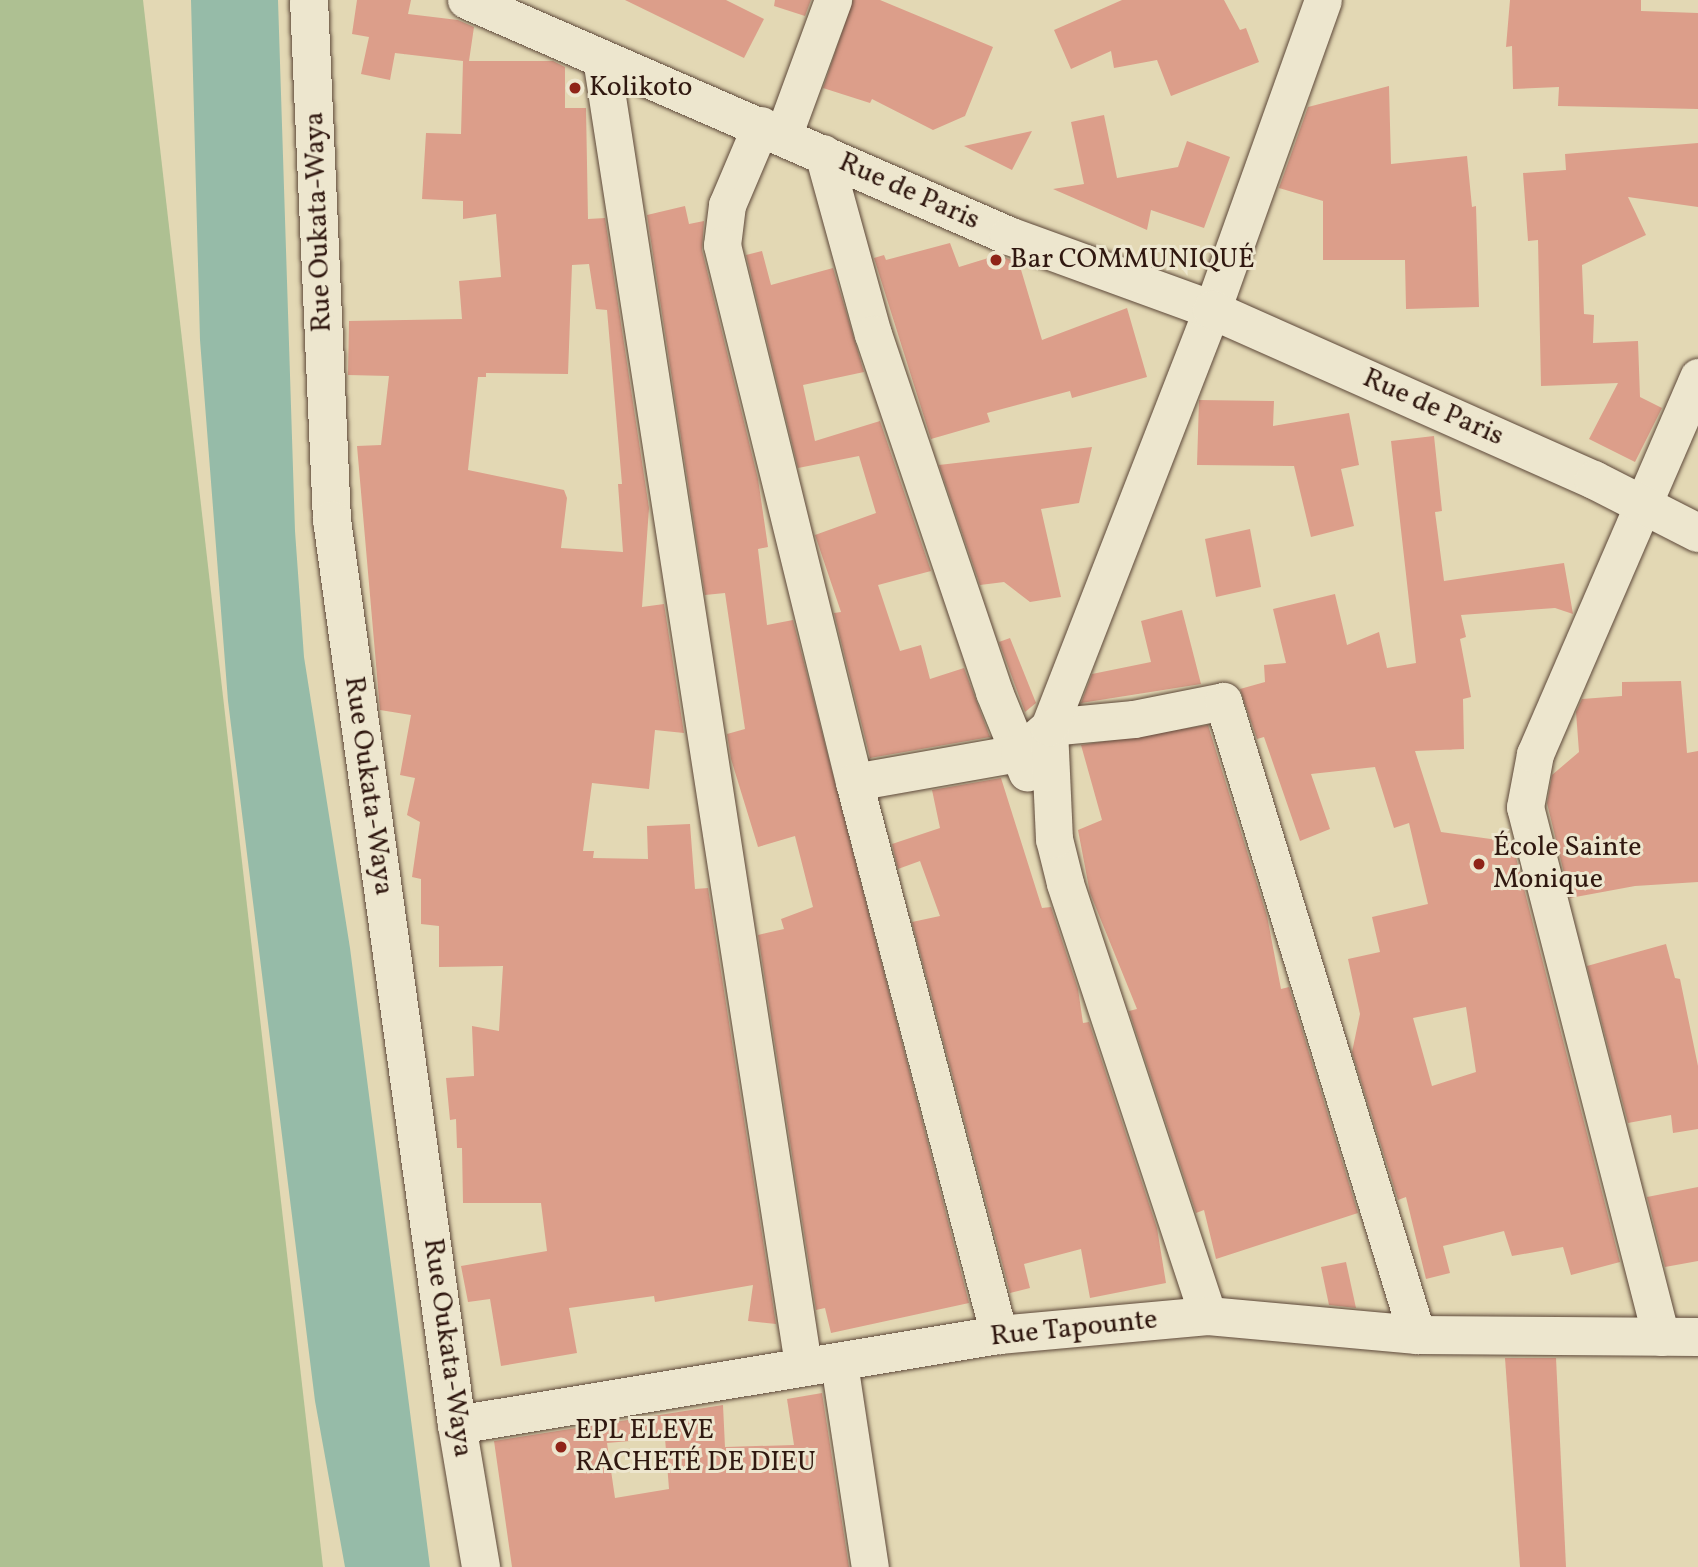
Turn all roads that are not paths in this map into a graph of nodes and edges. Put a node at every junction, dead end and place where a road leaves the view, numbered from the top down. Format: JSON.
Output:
{"nodes":[{"id":1,"x":309,"y":0,"type":"edge"},
{"id":2,"x":833,"y":0,"type":"edge"},
{"id":3,"x":1323,"y":0,"type":"edge"},
{"id":4,"x":485,"y":4,"type":"edge"},
{"id":5,"x":601,"y":58,"type":"junction"},
{"id":6,"x":772,"y":130,"type":"junction"},
{"id":7,"x":822,"y":153,"type":"junction"},
{"id":8,"x":1212,"y":310,"type":"junction"},
{"id":9,"x":1698,"y":377,"type":"edge"},
{"id":10,"x":1641,"y":503,"type":"junction"},
{"id":11,"x":1698,"y":533,"type":"edge"},
{"id":12,"x":1049,"y":727,"type":"junction"},
{"id":13,"x":1019,"y":753,"type":"junction"},
{"id":14,"x":854,"y":782,"type":"junction"},
{"id":15,"x":1055,"y":839,"type":"junction"},
{"id":16,"x":1208,"y":1317,"type":"junction"},
{"id":17,"x":999,"y":1335,"type":"junction"},
{"id":18,"x":1417,"y":1335,"type":"junction"},
{"id":19,"x":1680,"y":1337,"type":"edge"},
{"id":20,"x":821,"y":1364,"type":"junction"},
{"id":21,"x":457,"y":1425,"type":"junction"},
{"id":22,"x":481,"y":1567,"type":"edge"},
{"id":23,"x":870,"y":1567,"type":"edge"}],
"edges":[{"from":1,"to":21,"type":"street","name":"Rue Oukata-Waya"},
{"from":2,"to":6,"type":"street"},
{"from":3,"to":8,"type":"street"},
{"from":4,"to":5,"type":"street","name":"Rue de Paris"},
{"from":5,"to":6,"type":"street","name":"Rue de Paris"},
{"from":5,"to":20,"type":"street"},
{"from":6,"to":7,"type":"street","name":"Rue de Paris"},
{"from":6,"to":14,"type":"street"},
{"from":7,"to":8,"type":"street","name":"Rue de Paris"},
{"from":7,"to":13,"type":"street"},
{"from":8,"to":10,"type":"street","name":"Rue de Paris"},
{"from":8,"to":12,"type":"street"},
{"from":9,"to":10,"type":"street"},
{"from":10,"to":11,"type":"street","name":"Rue de Paris"},
{"from":10,"to":19,"type":"street"},
{"from":12,"to":13,"type":"street"},
{"from":12,"to":15,"type":"street"},
{"from":12,"to":18,"type":"street"},
{"from":13,"to":14,"type":"street"},
{"from":13,"to":15,"type":"street"},
{"from":14,"to":17,"type":"street"},
{"from":15,"to":16,"type":"street"},
{"from":16,"to":17,"type":"street","name":"Rue Tapounte"},
{"from":16,"to":18,"type":"street","name":"Rue Tapounte"},
{"from":17,"to":20,"type":"street","name":"Rue Tapounte"},
{"from":18,"to":19,"type":"street","name":"Rue Tapounte"},
{"from":20,"to":21,"type":"street","name":"Rue Tapounte"},
{"from":20,"to":23,"type":"street"},
{"from":21,"to":22,"type":"street","name":"Rue Oukata-Waya"}]}
